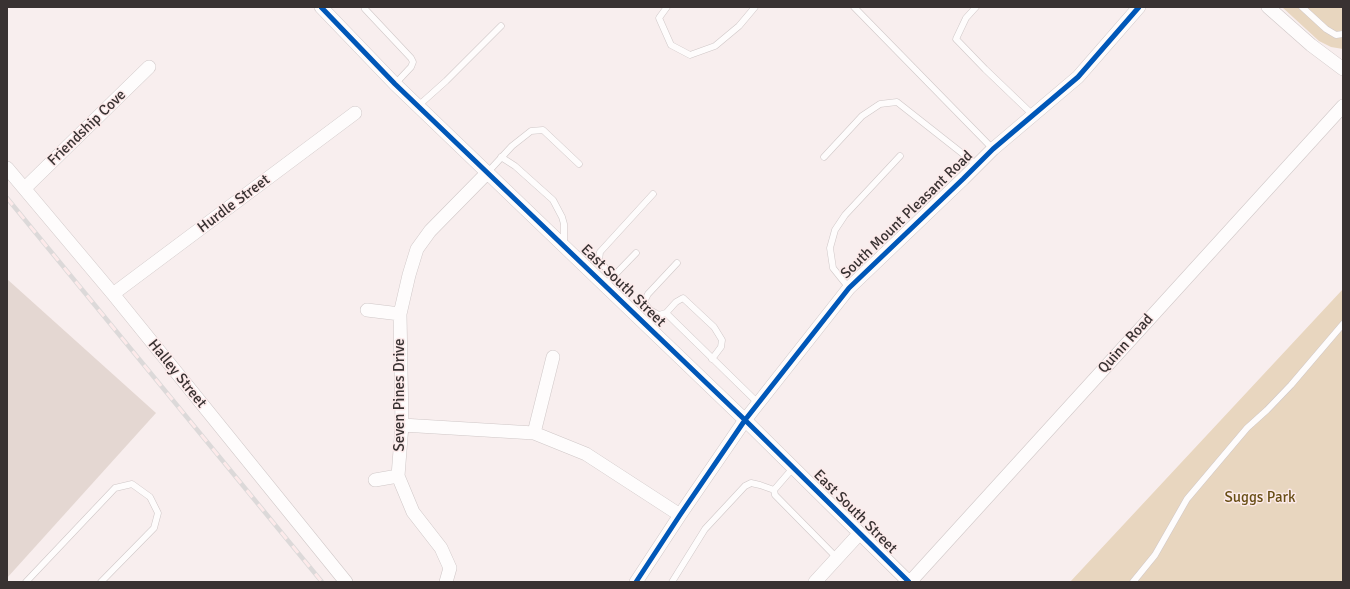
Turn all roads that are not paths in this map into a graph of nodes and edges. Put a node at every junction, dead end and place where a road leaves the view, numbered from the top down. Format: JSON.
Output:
{"nodes":[{"id":1,"x":320,"y":7,"type":"edge"},
{"id":2,"x":667,"y":7,"type":"edge"},
{"id":3,"x":755,"y":7,"type":"edge"},
{"id":4,"x":854,"y":7,"type":"edge"},
{"id":5,"x":976,"y":7,"type":"edge"},
{"id":6,"x":1139,"y":7,"type":"edge"},
{"id":7,"x":1268,"y":7,"type":"edge"},
{"id":8,"x":1302,"y":7,"type":"edge"},
{"id":9,"x":365,"y":9,"type":"dead end"},
{"id":10,"x":501,"y":26,"type":"dead end"},
{"id":11,"x":1343,"y":34,"type":"edge"},
{"id":12,"x":149,"y":67,"type":"dead end"},
{"id":13,"x":1343,"y":69,"type":"edge"},
{"id":14,"x":395,"y":84,"type":"junction"},
{"id":15,"x":418,"y":106,"type":"junction"},
{"id":16,"x":1343,"y":106,"type":"edge"},
{"id":17,"x":355,"y":113,"type":"dead end"},
{"id":18,"x":1033,"y":115,"type":"junction"},
{"id":19,"x":993,"y":149,"type":"junction"},
{"id":20,"x":900,"y":156,"type":"dead end"},
{"id":21,"x":501,"y":157,"type":"junction"},
{"id":22,"x":824,"y":157,"type":"dead end"},
{"id":23,"x":579,"y":164,"type":"dead end"},
{"id":24,"x":977,"y":165,"type":"junction"},
{"id":25,"x":7,"y":168,"type":"edge"},
{"id":26,"x":487,"y":173,"type":"junction"},
{"id":27,"x":25,"y":188,"type":"junction"},
{"id":28,"x":654,"y":194,"type":"dead end"},
{"id":29,"x":564,"y":247,"type":"junction"},
{"id":30,"x":636,"y":252,"type":"dead end"},
{"id":31,"x":677,"y":263,"type":"dead end"},
{"id":32,"x":609,"y":281,"type":"junction"},
{"id":33,"x":849,"y":288,"type":"junction"},
{"id":34,"x":112,"y":294,"type":"junction"},
{"id":35,"x":367,"y":310,"type":"dead end"},
{"id":36,"x":400,"y":314,"type":"junction"},
{"id":37,"x":663,"y":314,"type":"junction"},
{"id":38,"x":1343,"y":324,"type":"edge"},
{"id":39,"x":647,"y":326,"type":"junction"},
{"id":40,"x":553,"y":357,"type":"dead end"},
{"id":41,"x":712,"y":359,"type":"junction"},
{"id":42,"x":758,"y":404,"type":"junction"},
{"id":43,"x":745,"y":420,"type":"junction"},
{"id":44,"x":402,"y":425,"type":"junction"},
{"id":45,"x":534,"y":433,"type":"junction"},
{"id":46,"x":793,"y":468,"type":"junction"},
{"id":47,"x":398,"y":476,"type":"junction"},
{"id":48,"x":375,"y":480,"type":"dead end"},
{"id":49,"x":774,"y":490,"type":"junction"},
{"id":50,"x":680,"y":515,"type":"junction"},
{"id":51,"x":859,"y":534,"type":"junction"},
{"id":52,"x":837,"y":558,"type":"junction"},
{"id":53,"x":26,"y":582,"type":"edge"},
{"id":54,"x":101,"y":582,"type":"edge"},
{"id":55,"x":346,"y":582,"type":"edge"},
{"id":56,"x":446,"y":582,"type":"edge"},
{"id":57,"x":636,"y":582,"type":"edge"},
{"id":58,"x":672,"y":582,"type":"edge"},
{"id":59,"x":815,"y":582,"type":"edge"},
{"id":60,"x":909,"y":582,"type":"edge"},
{"id":61,"x":1133,"y":582,"type":"edge"}],
"edges":[{"from":1,"to":14,"type":"street","name":"East South Street"},
{"from":2,"to":3,"type":"lane"},
{"from":4,"to":19,"type":"lane"},
{"from":5,"to":18,"type":"lane"},
{"from":6,"to":18,"type":"street","name":"South Mount Pleasant Road"},
{"from":7,"to":13,"type":"street"},
{"from":8,"to":11,"type":"lane"},
{"from":9,"to":14,"type":"lane"},
{"from":10,"to":15,"type":"lane"},
{"from":12,"to":27,"type":"street","name":"Friendship Cove"},
{"from":14,"to":15,"type":"street","name":"East South Street"},
{"from":15,"to":26,"type":"street","name":"East South Street"},
{"from":16,"to":60,"type":"street","name":"Quinn Road"},
{"from":17,"to":34,"type":"street","name":"Hurdle Street"},
{"from":18,"to":19,"type":"street","name":"South Mount Pleasant Road"},
{"from":19,"to":24,"type":"street","name":"South Mount Pleasant Road"},
{"from":20,"to":33,"type":"lane"},
{"from":21,"to":23,"type":"lane"},
{"from":21,"to":26,"type":"lane"},
{"from":21,"to":29,"type":"lane"},
{"from":22,"to":24,"type":"lane"},
{"from":24,"to":33,"type":"street","name":"South Mount Pleasant Road"},
{"from":25,"to":27,"type":"street","name":"Halley Street"},
{"from":26,"to":29,"type":"street","name":"East South Street"},
{"from":26,"to":36,"type":"street","name":"Seven Pines Drive"},
{"from":27,"to":34,"type":"street","name":"Halley Street"},
{"from":28,"to":32,"type":"lane"},
{"from":29,"to":32,"type":"street","name":"East South Street"},
{"from":30,"to":32,"type":"lane"},
{"from":31,"to":37,"type":"lane"},
{"from":32,"to":39,"type":"street","name":"East South Street"},
{"from":33,"to":42,"type":"street","name":"South Mount Pleasant Road"},
{"from":34,"to":55,"type":"street","name":"Halley Street"},
{"from":35,"to":36,"type":"street"},
{"from":36,"to":44,"type":"street","name":"Seven Pines Drive"},
{"from":37,"to":39,"type":"lane"},
{"from":37,"to":41,"type":"lane"},
{"from":37,"to":41,"type":"lane"},
{"from":38,"to":61,"type":"lane"},
{"from":39,"to":43,"type":"street","name":"East South Street"},
{"from":40,"to":45,"type":"street"},
{"from":41,"to":42,"type":"lane"},
{"from":42,"to":43,"type":"street","name":"South Mount Pleasant Road"},
{"from":43,"to":46,"type":"street","name":"East South Street"},
{"from":43,"to":50,"type":"street","name":"South Mount Pleasant Road"},
{"from":44,"to":45,"type":"street"},
{"from":44,"to":47,"type":"street","name":"Seven Pines Drive"},
{"from":45,"to":50,"type":"street"},
{"from":46,"to":49,"type":"lane"},
{"from":46,"to":51,"type":"street","name":"East South Street"},
{"from":47,"to":48,"type":"street"},
{"from":47,"to":56,"type":"street","name":"Seven Pines Drive"},
{"from":49,"to":52,"type":"lane"},
{"from":49,"to":58,"type":"lane"},
{"from":50,"to":57,"type":"street","name":"South Mount Pleasant Road"},
{"from":51,"to":52,"type":"street"},
{"from":51,"to":60,"type":"street","name":"East South Street"},
{"from":52,"to":59,"type":"street"},
{"from":53,"to":54,"type":"lane"}]}
